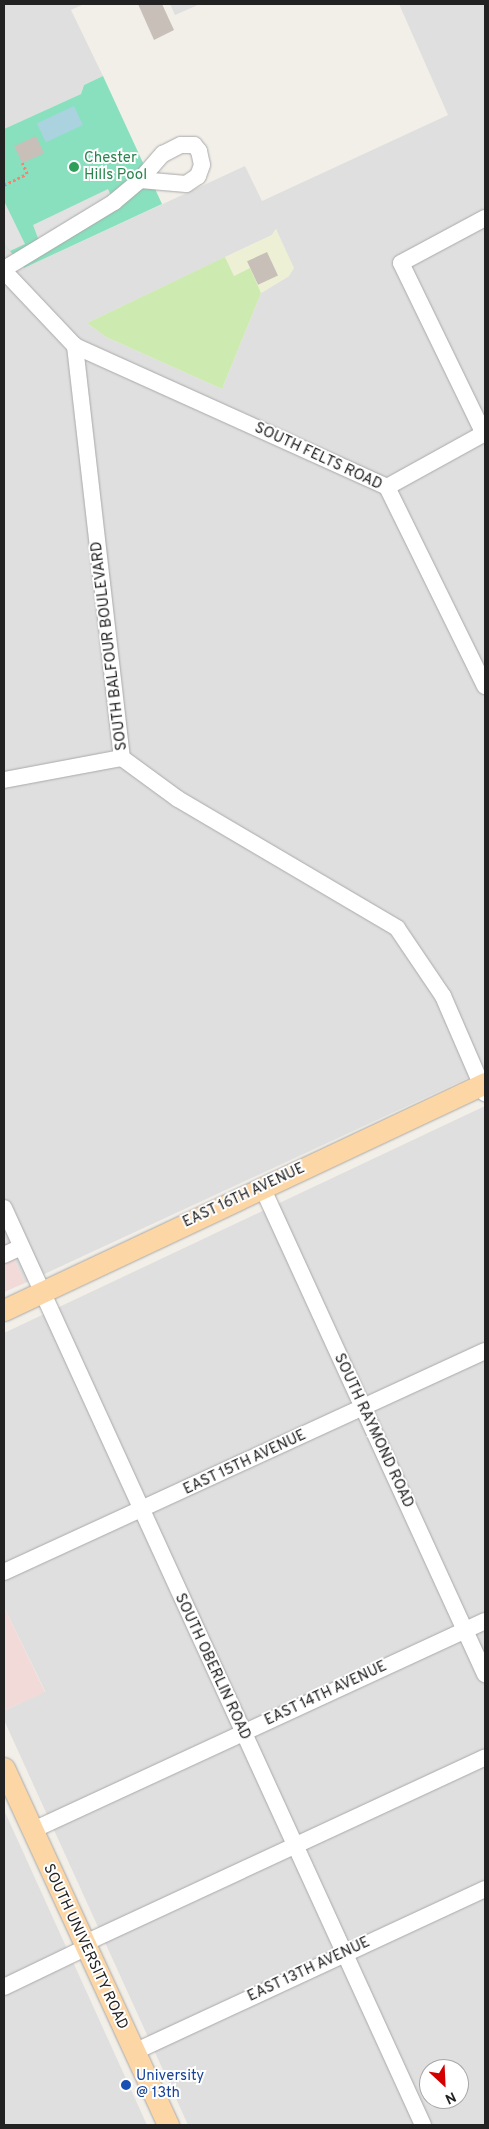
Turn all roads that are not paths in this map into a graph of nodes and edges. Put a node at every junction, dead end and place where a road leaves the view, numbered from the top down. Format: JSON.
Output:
{"nodes":[{"id":1,"x":140,"y":180,"type":"dead end"},
{"id":2,"x":485,"y":218,"type":"edge"},
{"id":3,"x":4,"y":270,"type":"edge"},
{"id":4,"x":75,"y":346,"type":"junction"},
{"id":5,"x":485,"y":434,"type":"edge"},
{"id":6,"x":387,"y":487,"type":"junction"},
{"id":7,"x":481,"y":665,"type":"edge"},
{"id":8,"x":485,"y":686,"type":"edge"},
{"id":9,"x":122,"y":758,"type":"junction"},
{"id":10,"x":4,"y":780,"type":"edge"},
{"id":11,"x":484,"y":1087,"type":"edge"},
{"id":12,"x":262,"y":1187,"type":"junction"},
{"id":13,"x":5,"y":1212,"type":"edge"},
{"id":14,"x":22,"y":1247,"type":"junction"},
{"id":15,"x":4,"y":1255,"type":"edge"},
{"id":16,"x":42,"y":1292,"type":"junction"},
{"id":17,"x":4,"y":1309,"type":"edge"},
{"id":18,"x":485,"y":1351,"type":"edge"},
{"id":19,"x":363,"y":1408,"type":"junction"},
{"id":20,"x":141,"y":1511,"type":"junction"},
{"id":21,"x":4,"y":1572,"type":"edge"},
{"id":22,"x":485,"y":1622,"type":"edge"},
{"id":23,"x":464,"y":1631,"type":"junction"},
{"id":24,"x":485,"y":1674,"type":"edge"},
{"id":25,"x":242,"y":1733,"type":"junction"},
{"id":26,"x":485,"y":1757,"type":"edge"},
{"id":27,"x":4,"y":1768,"type":"edge"},
{"id":28,"x":31,"y":1831,"type":"junction"},
{"id":29,"x":294,"y":1846,"type":"junction"},
{"id":30,"x":485,"y":1889,"type":"edge"},
{"id":31,"x":84,"y":1946,"type":"junction"},
{"id":32,"x":344,"y":1954,"type":"junction"},
{"id":33,"x":4,"y":1987,"type":"edge"},
{"id":34,"x":134,"y":2052,"type":"junction"},
{"id":35,"x":168,"y":2125,"type":"edge"},
{"id":36,"x":423,"y":2125,"type":"edge"}],
"edges":[{"from":1,"to":3,"type":"street"},
{"from":2,"to":5,"type":"street"},
{"from":3,"to":4,"type":"street"},
{"from":4,"to":6,"type":"street","name":"SOUTH FELTS ROAD"},
{"from":4,"to":9,"type":"street","name":"SOUTH BALFOUR BOULEVARD"},
{"from":5,"to":6,"type":"street"},
{"from":6,"to":7,"type":"street","name":"SOUTH FELTS ROAD"},
{"from":7,"to":8,"type":"street","name":"SOUTH FELTS ROAD"},
{"from":9,"to":10,"type":"street"},
{"from":9,"to":11,"type":"street","name":"SOUTH BALFOUR BOULEVARD"},
{"from":11,"to":12,"type":"main road","name":"EAST 16TH AVENUE"},
{"from":12,"to":16,"type":"main road","name":"EAST 16TH AVENUE"},
{"from":12,"to":19,"type":"street","name":"SOUTH RAYMOND ROAD"},
{"from":13,"to":14,"type":"street","name":"SOUTH OBERLIN ROAD"},
{"from":14,"to":15,"type":"street"},
{"from":14,"to":16,"type":"street","name":"SOUTH OBERLIN ROAD"},
{"from":16,"to":17,"type":"main road","name":"EAST 16TH AVENUE"},
{"from":16,"to":20,"type":"street","name":"SOUTH OBERLIN ROAD"},
{"from":18,"to":19,"type":"street","name":"EAST 15TH AVENUE"},
{"from":19,"to":20,"type":"street","name":"EAST 15TH AVENUE"},
{"from":19,"to":23,"type":"street","name":"SOUTH RAYMOND ROAD"},
{"from":20,"to":21,"type":"street","name":"EAST 15TH AVENUE"},
{"from":20,"to":25,"type":"street","name":"SOUTH OBERLIN ROAD"},
{"from":22,"to":23,"type":"street","name":"EAST 14TH AVENUE"},
{"from":23,"to":24,"type":"street","name":"SOUTH RAYMOND ROAD"},
{"from":23,"to":25,"type":"street","name":"EAST 14TH AVENUE"},
{"from":25,"to":28,"type":"street","name":"EAST 14TH AVENUE"},
{"from":25,"to":29,"type":"street","name":"SOUTH OBERLIN ROAD"},
{"from":26,"to":29,"type":"street"},
{"from":27,"to":28,"type":"main road","name":"SOUTH UNIVERSITY ROAD"},
{"from":28,"to":31,"type":"main road","name":"SOUTH UNIVERSITY ROAD"},
{"from":29,"to":31,"type":"street"},
{"from":29,"to":32,"type":"street","name":"SOUTH OBERLIN ROAD"},
{"from":30,"to":32,"type":"street","name":"EAST 13TH AVENUE"},
{"from":31,"to":33,"type":"street"},
{"from":31,"to":34,"type":"main road","name":"SOUTH UNIVERSITY ROAD"},
{"from":32,"to":34,"type":"street","name":"EAST 13TH AVENUE"},
{"from":32,"to":36,"type":"street","name":"SOUTH OBERLIN ROAD"},
{"from":34,"to":35,"type":"main road","name":"SOUTH UNIVERSITY ROAD"}]}
